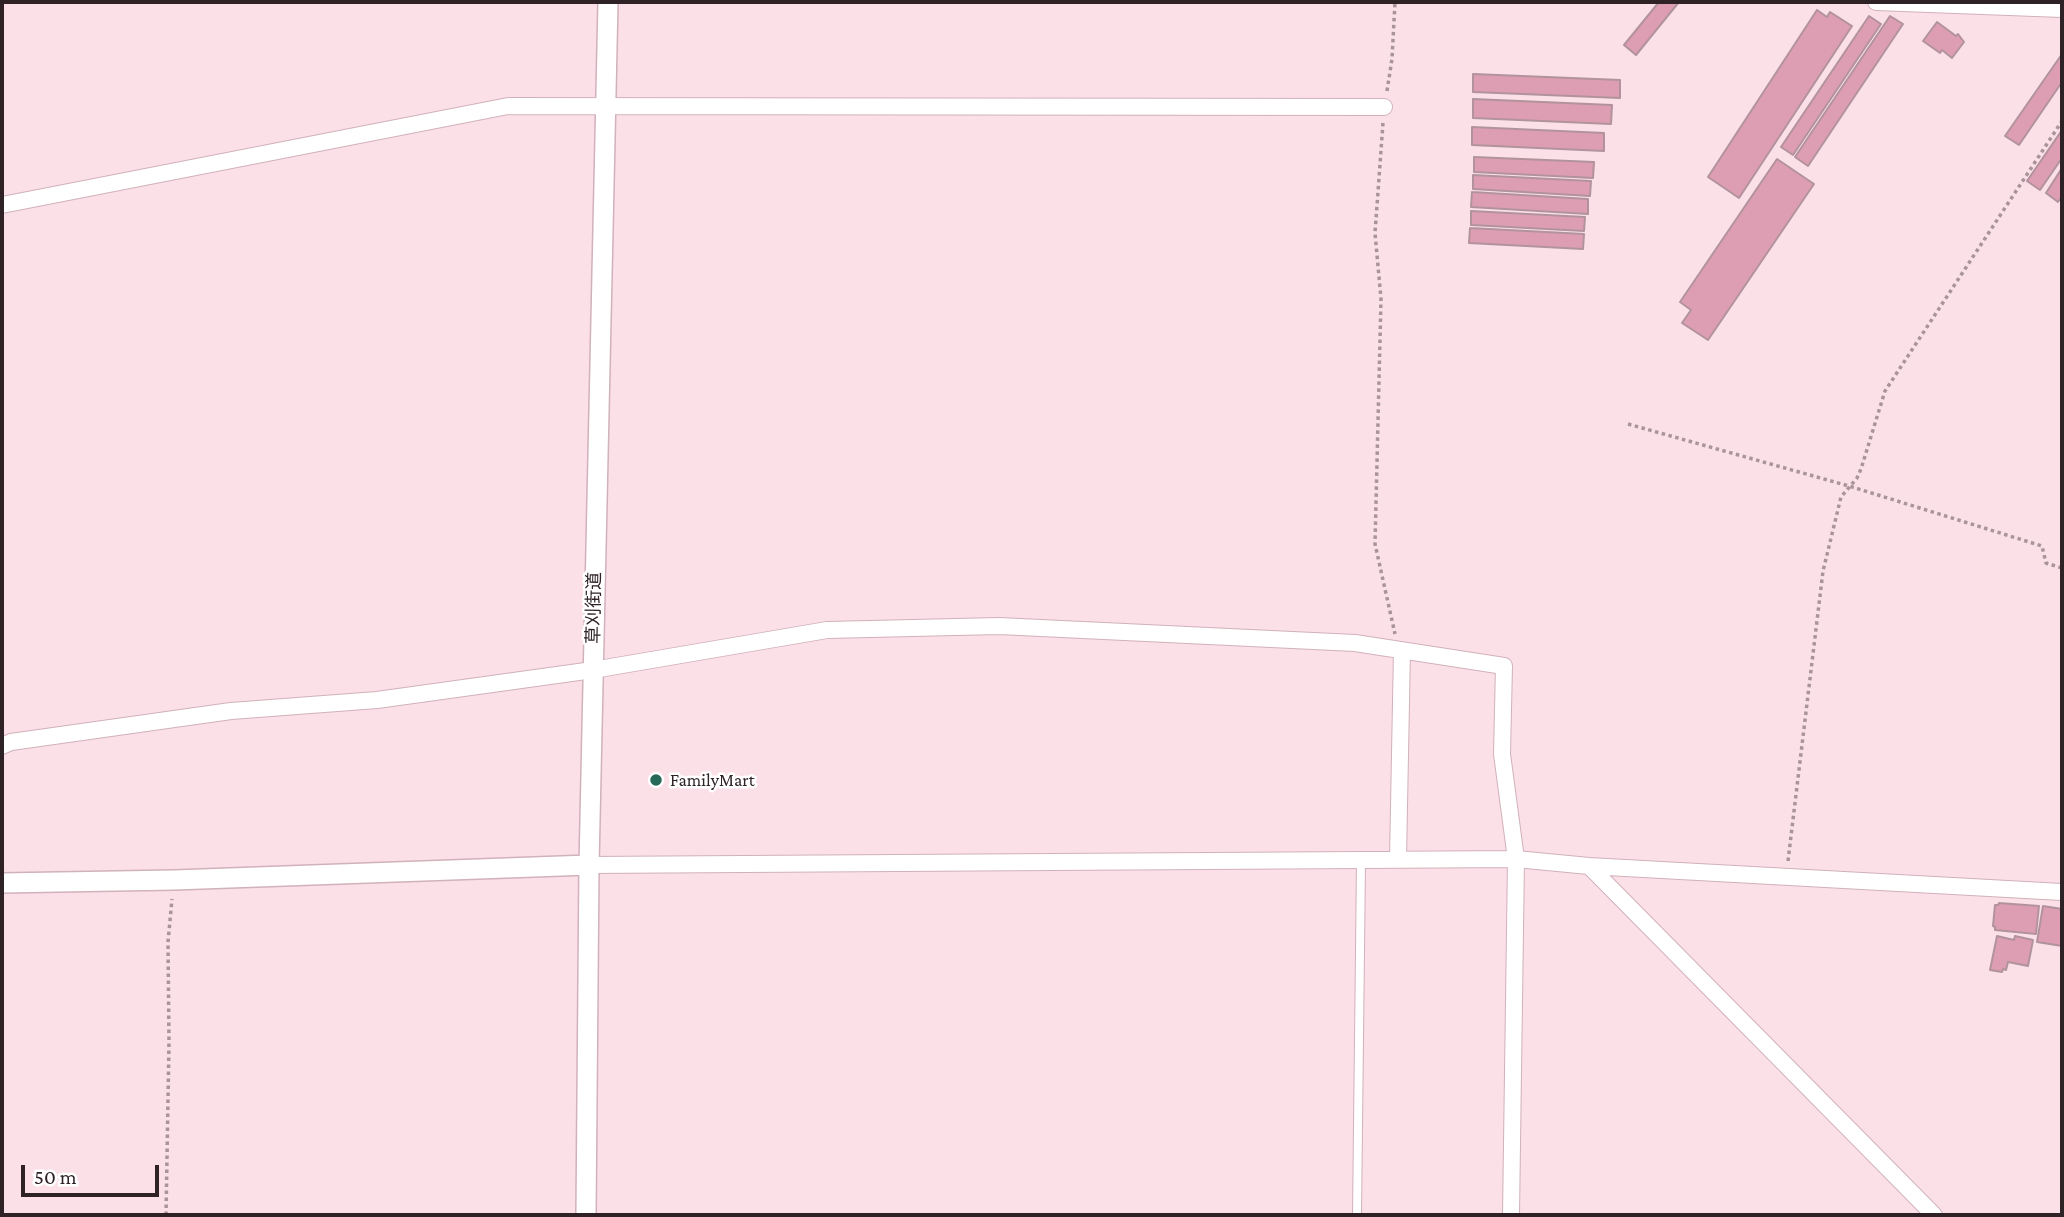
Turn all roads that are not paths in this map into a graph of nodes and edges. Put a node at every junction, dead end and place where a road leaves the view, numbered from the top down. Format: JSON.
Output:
{"nodes":[{"id":1,"x":608,"y":2,"type":"edge"},
{"id":2,"x":1876,"y":2,"type":"edge"},
{"id":3,"x":2062,"y":9,"type":"edge"},
{"id":4,"x":605,"y":104,"type":"junction"},
{"id":5,"x":1384,"y":107,"type":"road end"},
{"id":6,"x":2,"y":205,"type":"edge"},
{"id":7,"x":1400,"y":650,"type":"junction"},
{"id":8,"x":593,"y":670,"type":"junction"},
{"id":9,"x":2,"y":746,"type":"edge"},
{"id":10,"x":1398,"y":859,"type":"junction"},
{"id":11,"x":1516,"y":859,"type":"junction"},
{"id":12,"x":1360,"y":861,"type":"junction"},
{"id":13,"x":589,"y":865,"type":"junction"},
{"id":14,"x":1589,"y":866,"type":"junction"},
{"id":15,"x":2,"y":883,"type":"edge"},
{"id":16,"x":2062,"y":892,"type":"edge"},
{"id":17,"x":586,"y":1215,"type":"edge"},
{"id":18,"x":1357,"y":1215,"type":"edge"},
{"id":19,"x":1511,"y":1215,"type":"edge"},
{"id":20,"x":1934,"y":1215,"type":"edge"}],
"edges":[{"from":1,"to":4,"type":"street","name":"草刈街道"},
{"from":2,"to":3,"type":"street"},
{"from":4,"to":5,"type":"street"},
{"from":4,"to":6,"type":"street"},
{"from":4,"to":8,"type":"street","name":"草刈街道"},
{"from":7,"to":8,"type":"street"},
{"from":7,"to":10,"type":"street"},
{"from":7,"to":11,"type":"street"},
{"from":8,"to":9,"type":"street"},
{"from":8,"to":13,"type":"street","name":"草刈街道"},
{"from":10,"to":11,"type":"street"},
{"from":10,"to":12,"type":"street"},
{"from":11,"to":14,"type":"street"},
{"from":11,"to":19,"type":"street"},
{"from":12,"to":13,"type":"street"},
{"from":12,"to":18,"type":"lane"},
{"from":13,"to":15,"type":"street"},
{"from":13,"to":17,"type":"street","name":"草刈街道"},
{"from":14,"to":16,"type":"street"},
{"from":14,"to":20,"type":"street"}]}
